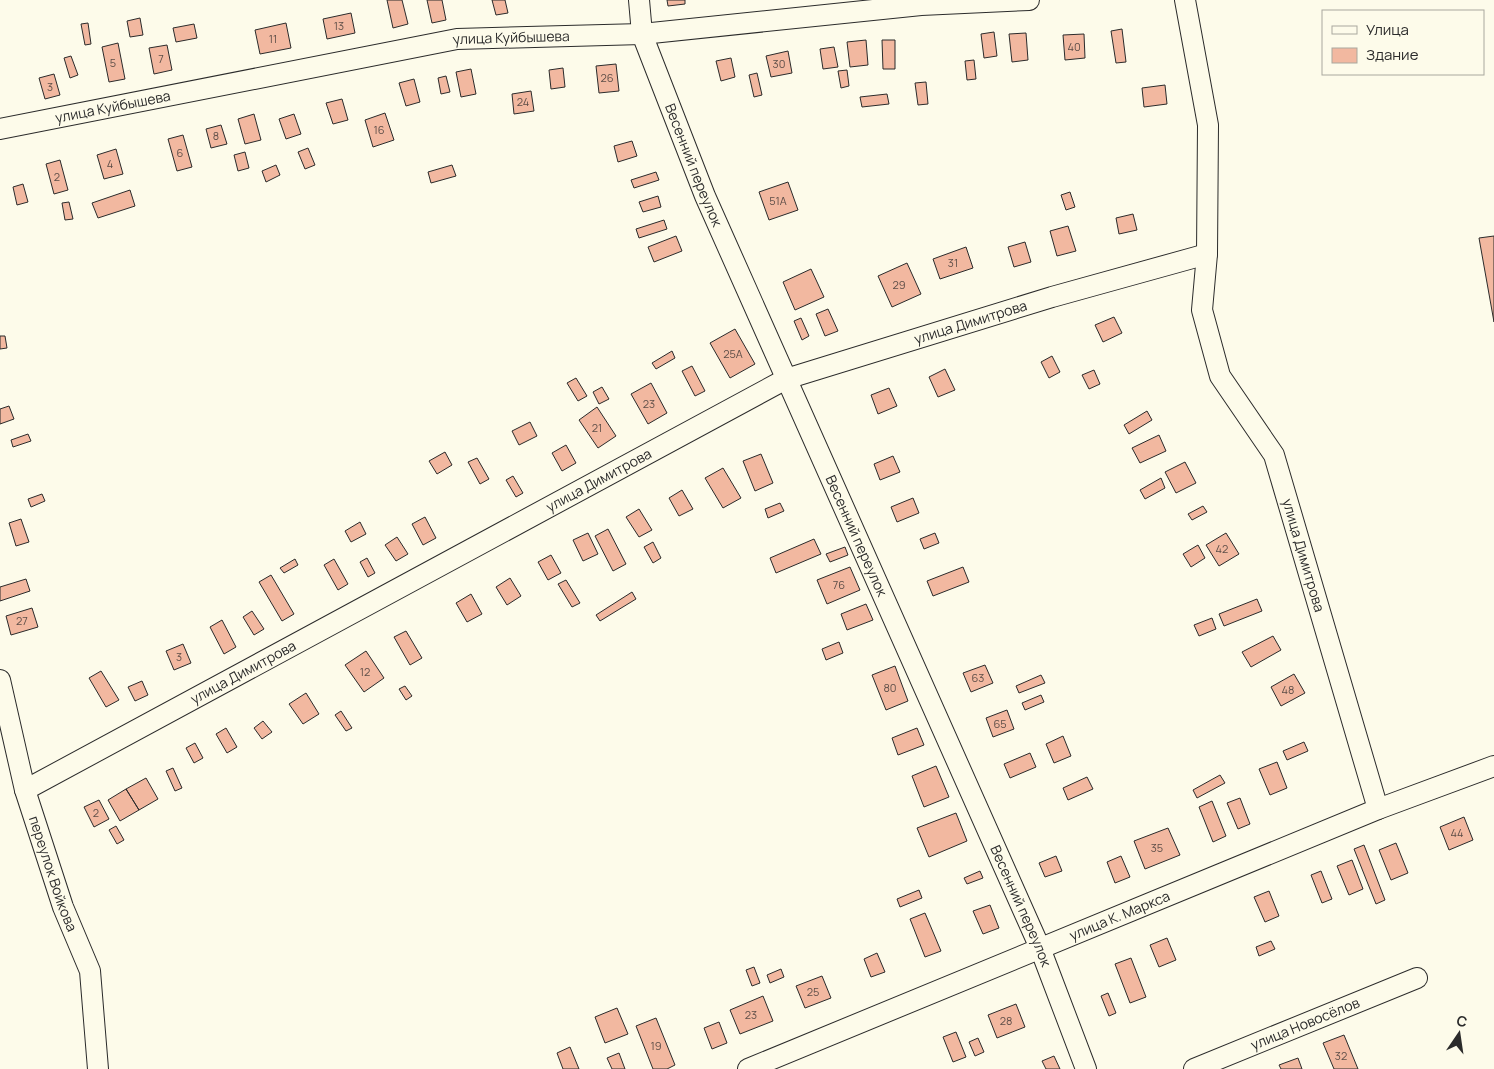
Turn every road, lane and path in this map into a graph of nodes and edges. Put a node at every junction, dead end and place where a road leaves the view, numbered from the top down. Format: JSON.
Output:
{"nodes":[{"id":1,"x":639,"y":0,"type":"edge"},
{"id":2,"x":1029,"y":0,"type":"edge"},
{"id":3,"x":1185,"y":0,"type":"edge"},
{"id":4,"x":642,"y":34,"type":"junction"},
{"id":5,"x":0,"y":129,"type":"edge"},
{"id":6,"x":1207,"y":254,"type":"junction"},
{"id":7,"x":786,"y":379,"type":"junction"},
{"id":8,"x":0,"y":680,"type":"edge"},
{"id":9,"x":1494,"y":766,"type":"edge"},
{"id":10,"x":25,"y":790,"type":"junction"},
{"id":11,"x":1378,"y":809,"type":"junction"},
{"id":12,"x":1040,"y":948,"type":"junction"},
{"id":13,"x":1417,"y":978,"type":"dead end"},
{"id":14,"x":98,"y":1069,"type":"edge"},
{"id":15,"x":748,"y":1069,"type":"edge"},
{"id":16,"x":1086,"y":1069,"type":"edge"},
{"id":17,"x":1194,"y":1069,"type":"edge"}],
"edges":[{"from":1,"to":4,"type":"street","name":"Весенний переулок"},
{"from":2,"to":4,"type":"street","name":"улица Куйбышева"},
{"from":3,"to":6,"type":"street","name":"улица Димитрова"},
{"from":4,"to":5,"type":"street","name":"улица Куйбышева"},
{"from":4,"to":7,"type":"street","name":"Весенний переулок"},
{"from":6,"to":7,"type":"street","name":"улица Димитрова"},
{"from":6,"to":11,"type":"street","name":"улица Димитрова"},
{"from":7,"to":10,"type":"street","name":"улица Димитрова"},
{"from":7,"to":12,"type":"street","name":"Весенний переулок"},
{"from":8,"to":10,"type":"street","name":"переулок Войкова"},
{"from":9,"to":11,"type":"street","name":"улица К. Маркса"},
{"from":10,"to":14,"type":"street","name":"переулок Войкова"},
{"from":11,"to":12,"type":"street","name":"улица К. Маркса"},
{"from":12,"to":15,"type":"street","name":"улица К. Маркса"},
{"from":12,"to":16,"type":"street","name":"Весенний переулок"},
{"from":13,"to":17,"type":"street","name":"улица Новосёлов"}]}
